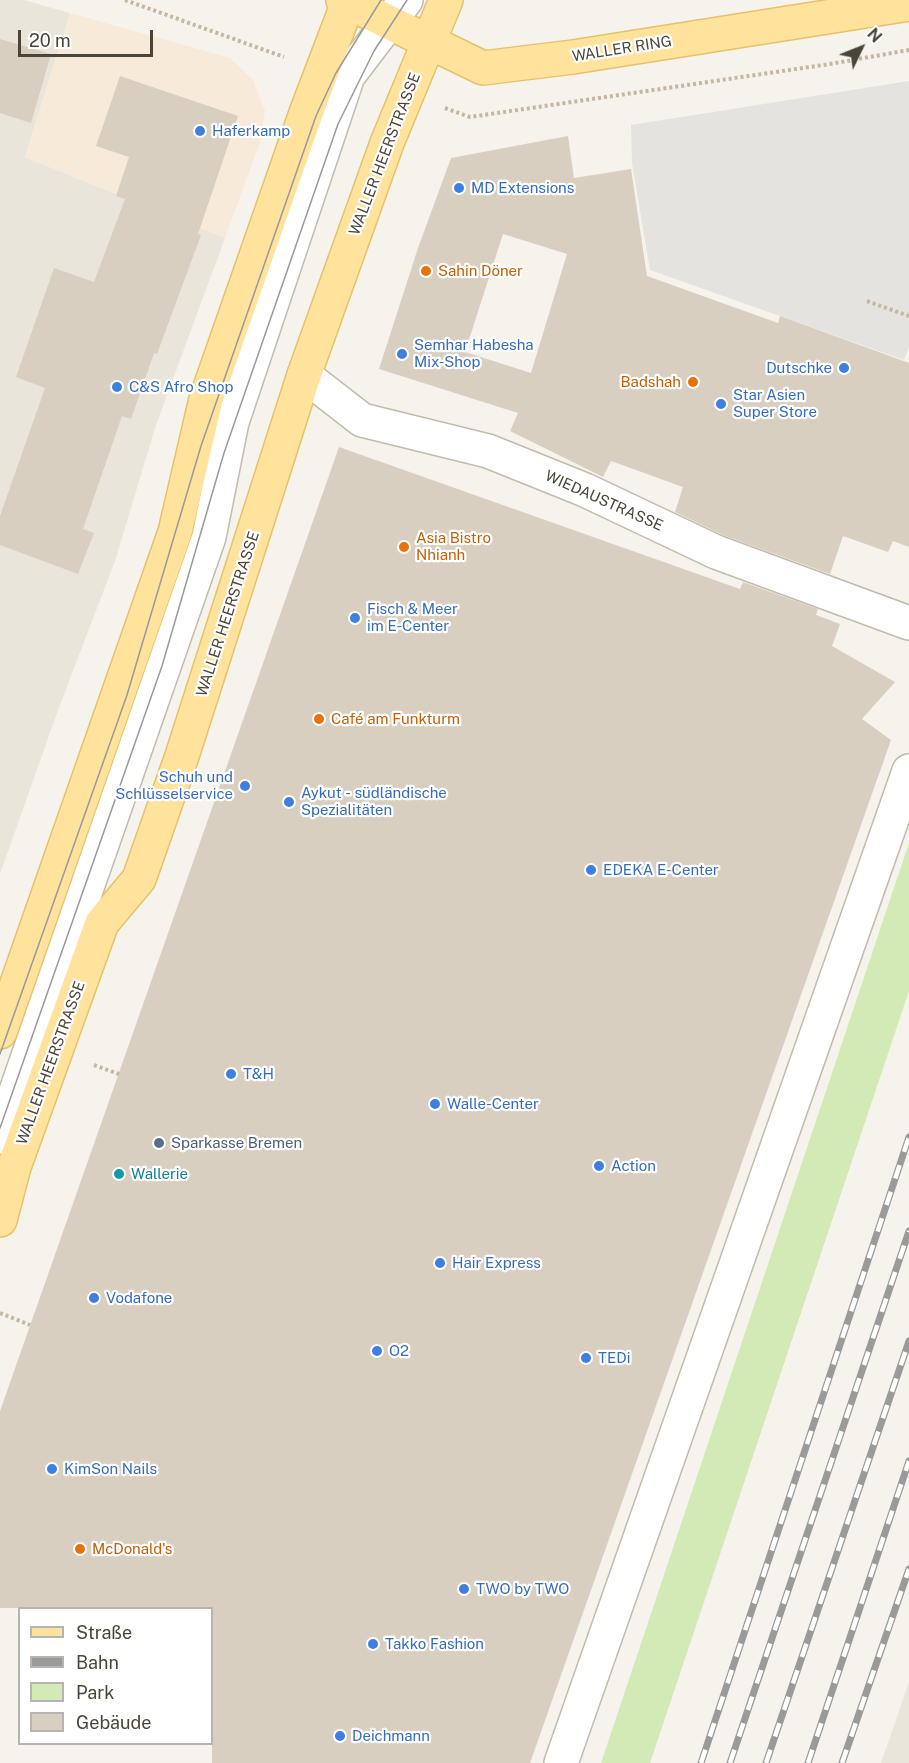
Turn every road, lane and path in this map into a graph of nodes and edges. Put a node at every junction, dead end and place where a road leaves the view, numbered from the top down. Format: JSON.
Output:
{"nodes":[{"id":1,"x":125,"y":0,"type":"edge"},
{"id":2,"x":446,"y":0,"type":"edge"},
{"id":3,"x":909,"y":4,"type":"edge"},
{"id":4,"x":372,"y":5,"type":"edge"},
{"id":5,"x":430,"y":41,"type":"junction"},
{"id":6,"x":321,"y":69,"type":"junction"},
{"id":7,"x":867,"y":301,"type":"dead end"},
{"id":8,"x":909,"y":316,"type":"edge"},
{"id":9,"x":304,"y":375,"type":"junction"},
{"id":10,"x":909,"y":623,"type":"edge"},
{"id":11,"x":909,"y":771,"type":"edge"},
{"id":12,"x":0,"y":1032,"type":"edge"},
{"id":13,"x":0,"y":1137,"type":"edge"},
{"id":14,"x":0,"y":1220,"type":"edge"},
{"id":15,"x":0,"y":1313,"type":"edge"},
{"id":16,"x":30,"y":1324,"type":"dead end"},
{"id":17,"x":561,"y":1763,"type":"edge"}],
"edges":[{"from":1,"to":6,"type":"path"},
{"from":2,"to":5,"type":"main road","name":"WALLER HEERSTRASSE"},
{"from":3,"to":5,"type":"main road","name":"WALLER RING"},
{"from":4,"to":5,"type":"main road","name":"WALLER RING"},
{"from":4,"to":6,"type":"main road"},
{"from":4,"to":13,"type":"street"},
{"from":5,"to":9,"type":"main road","name":"WALLER HEERSTRASSE"},
{"from":6,"to":12,"type":"main road"},
{"from":7,"to":8,"type":"path"},
{"from":9,"to":10,"type":"street","name":"WIEDAUSTRASSE"},
{"from":9,"to":14,"type":"main road","name":"WALLER HEERSTRASSE"},
{"from":11,"to":17,"type":"street"},
{"from":15,"to":16,"type":"path"}]}
